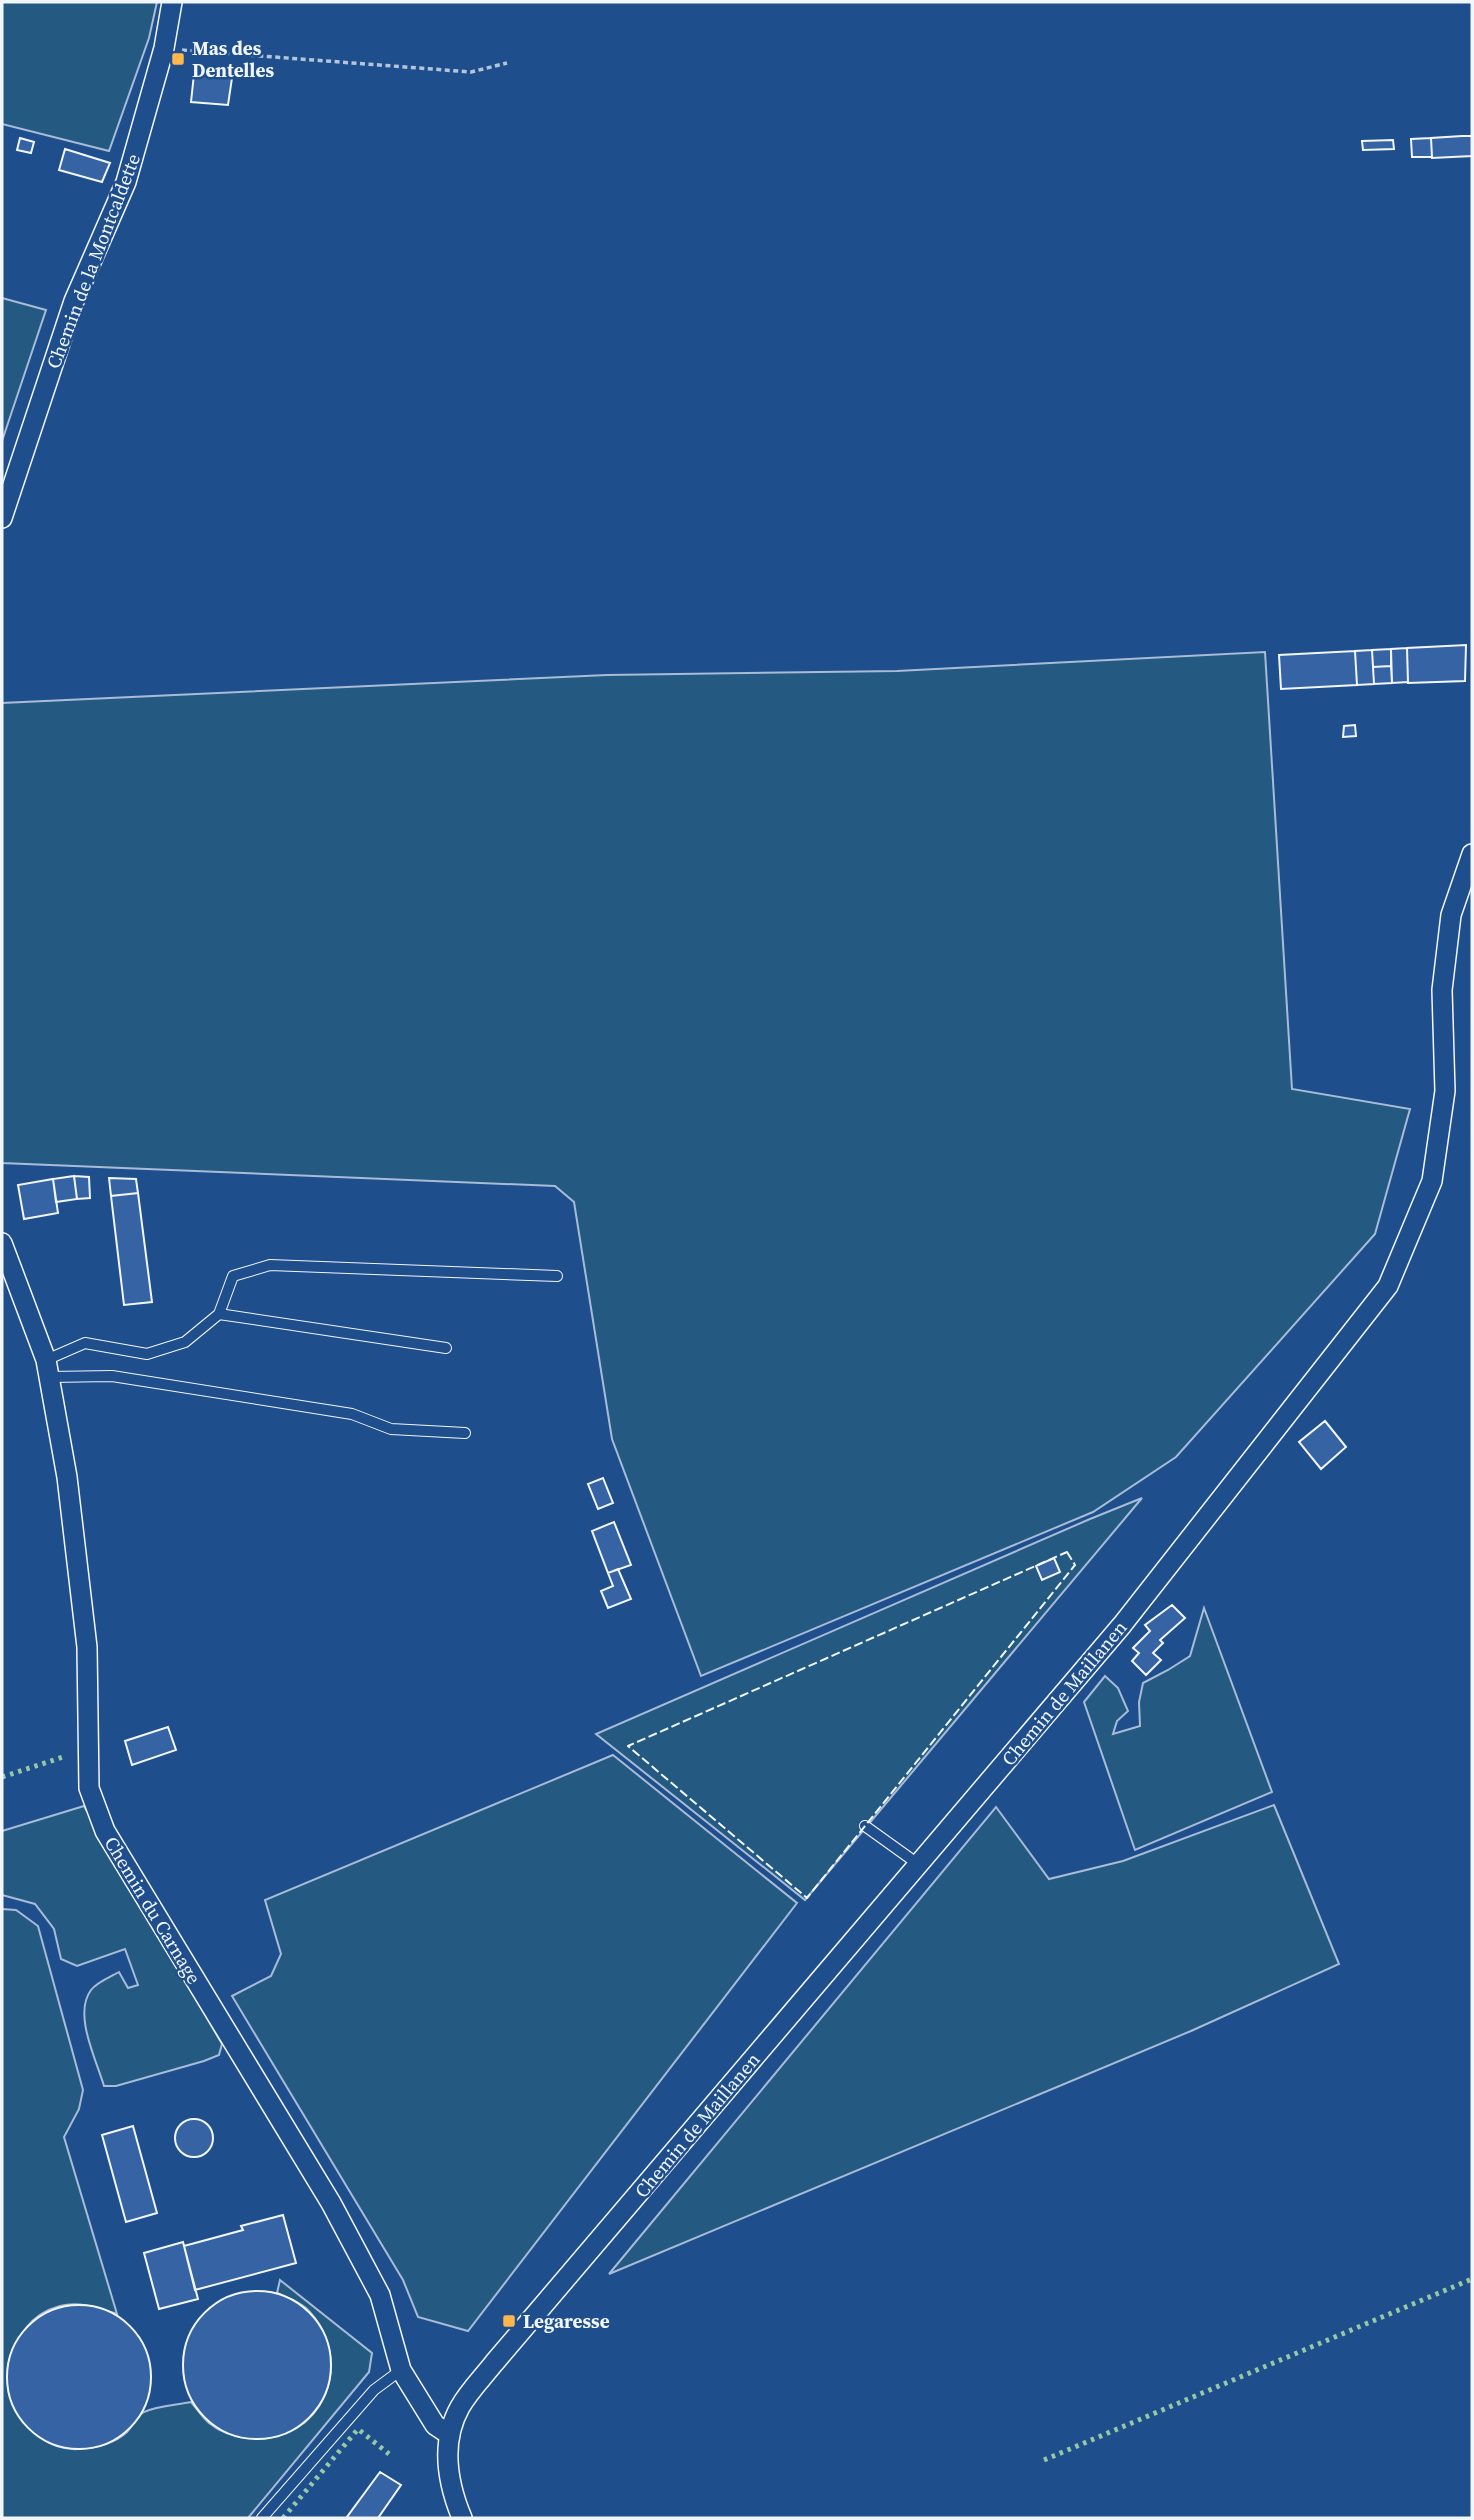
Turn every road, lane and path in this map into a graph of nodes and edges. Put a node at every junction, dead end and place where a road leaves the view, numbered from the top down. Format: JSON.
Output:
{"nodes":[{"id":1,"x":172,"y":2,"type":"edge"},
{"id":2,"x":164,"y":48,"type":"junction"},
{"id":3,"x":507,"y":63,"type":"dead end"},
{"id":4,"x":2,"y":518,"type":"edge"},
{"id":5,"x":1472,"y":854,"type":"edge"},
{"id":6,"x":2,"y":1243,"type":"edge"},
{"id":7,"x":557,"y":1276,"type":"dead end"},
{"id":8,"x":219,"y":1314,"type":"junction"},
{"id":9,"x":446,"y":1348,"type":"dead end"},
{"id":10,"x":47,"y":1368,"type":"junction"},
{"id":11,"x":465,"y":1433,"type":"dead end"},
{"id":12,"x":866,"y":1826,"type":"dead end"},
{"id":13,"x":918,"y":1864,"type":"junction"},
{"id":14,"x":401,"y":2370,"type":"junction"},
{"id":15,"x":450,"y":2435,"type":"junction"},
{"id":16,"x":262,"y":2518,"type":"edge"},
{"id":17,"x":462,"y":2518,"type":"edge"}],
"edges":[{"from":1,"to":2,"type":"street","name":"Chemin de la Montcaldette"},
{"from":2,"to":3,"type":"path"},
{"from":2,"to":4,"type":"street","name":"Chemin de la Montcaldette"},
{"from":5,"to":13,"type":"street","name":"Chemin de Maillanen"},
{"from":6,"to":10,"type":"street","name":"Chemin du Carnage"},
{"from":7,"to":8,"type":"lane"},
{"from":8,"to":9,"type":"lane"},
{"from":8,"to":10,"type":"lane"},
{"from":10,"to":11,"type":"lane"},
{"from":10,"to":14,"type":"street","name":"Chemin du Carnage"},
{"from":12,"to":13,"type":"lane"},
{"from":13,"to":15,"type":"street","name":"Chemin de Maillanen"},
{"from":14,"to":15,"type":"street","name":"Chemin du Carnage"},
{"from":14,"to":16,"type":"lane"},
{"from":15,"to":17,"type":"street"}]}
